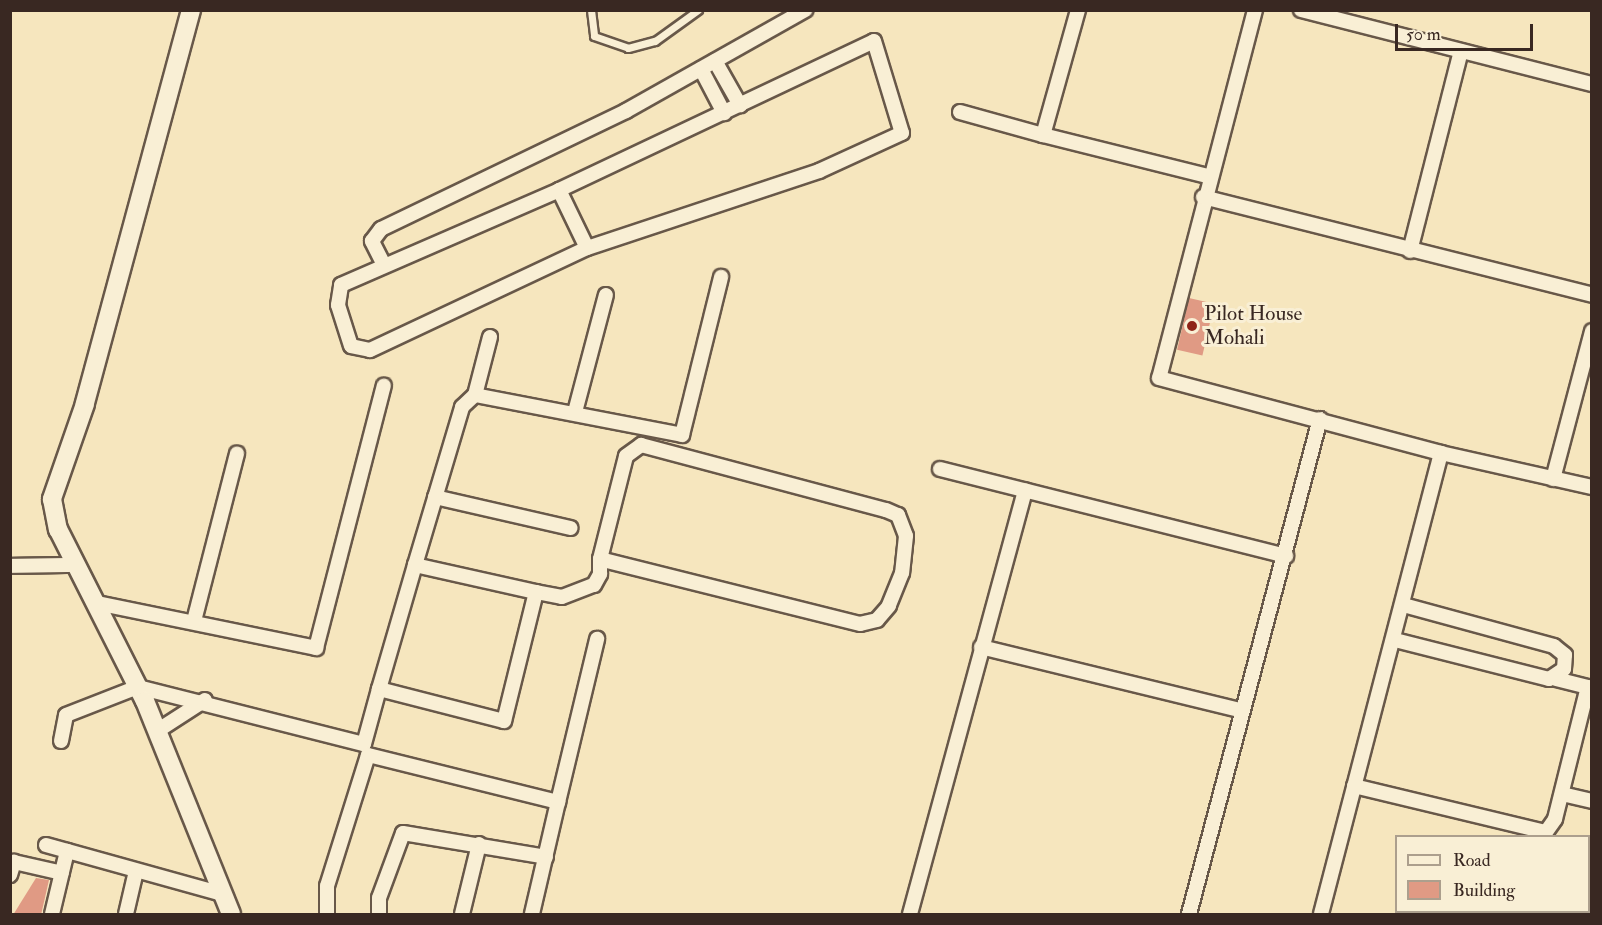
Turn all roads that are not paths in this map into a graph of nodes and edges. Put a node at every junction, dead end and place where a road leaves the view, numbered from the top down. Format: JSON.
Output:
{"nodes":[{"id":1,"x":191,"y":10,"type":"edge"},
{"id":2,"x":591,"y":10,"type":"edge"},
{"id":3,"x":698,"y":10,"type":"edge"},
{"id":4,"x":805,"y":10,"type":"edge"},
{"id":5,"x":1078,"y":10,"type":"edge"},
{"id":6,"x":1255,"y":10,"type":"edge"},
{"id":7,"x":1300,"y":10,"type":"edge"},
{"id":8,"x":1461,"y":51,"type":"junction"},
{"id":9,"x":715,"y":61,"type":"junction"},
{"id":10,"x":701,"y":69,"type":"junction"},
{"id":11,"x":1592,"y":84,"type":"edge"},
{"id":12,"x":740,"y":105,"type":"junction"},
{"id":13,"x":960,"y":112,"type":"dead end"},
{"id":14,"x":724,"y":113,"type":"junction"},
{"id":15,"x":1043,"y":135,"type":"junction"},
{"id":16,"x":1208,"y":176,"type":"junction"},
{"id":17,"x":559,"y":190,"type":"junction"},
{"id":18,"x":1203,"y":196,"type":"junction"},
{"id":19,"x":586,"y":248,"type":"junction"},
{"id":20,"x":1410,"y":250,"type":"junction"},
{"id":21,"x":384,"y":265,"type":"junction"},
{"id":22,"x":721,"y":277,"type":"dead end"},
{"id":23,"x":606,"y":295,"type":"dead end"},
{"id":24,"x":1592,"y":295,"type":"edge"},
{"id":25,"x":1592,"y":331,"type":"edge"},
{"id":26,"x":490,"y":337,"type":"dead end"},
{"id":27,"x":384,"y":386,"type":"dead end"},
{"id":28,"x":475,"y":395,"type":"junction"},
{"id":29,"x":575,"y":412,"type":"junction"},
{"id":30,"x":1320,"y":419,"type":"junction"},
{"id":31,"x":237,"y":453,"type":"dead end"},
{"id":32,"x":1442,"y":453,"type":"junction"},
{"id":33,"x":940,"y":469,"type":"dead end"},
{"id":34,"x":1553,"y":479,"type":"junction"},
{"id":35,"x":1592,"y":487,"type":"edge"},
{"id":36,"x":1025,"y":490,"type":"junction"},
{"id":37,"x":435,"y":497,"type":"junction"},
{"id":38,"x":570,"y":528,"type":"dead end"},
{"id":39,"x":1286,"y":556,"type":"junction"},
{"id":40,"x":600,"y":559,"type":"junction"},
{"id":41,"x":76,"y":565,"type":"junction"},
{"id":42,"x":415,"y":565,"type":"junction"},
{"id":43,"x":10,"y":566,"type":"edge"},
{"id":44,"x":536,"y":591,"type":"junction"},
{"id":45,"x":97,"y":603,"type":"junction"},
{"id":46,"x":1403,"y":605,"type":"junction"},
{"id":47,"x":194,"y":621,"type":"junction"},
{"id":48,"x":597,"y":639,"type":"dead end"},
{"id":49,"x":1395,"y":640,"type":"junction"},
{"id":50,"x":981,"y":647,"type":"junction"},
{"id":51,"x":1556,"y":679,"type":"junction"},
{"id":52,"x":138,"y":687,"type":"junction"},
{"id":53,"x":1590,"y":688,"type":"edge"},
{"id":54,"x":379,"y":689,"type":"junction"},
{"id":55,"x":205,"y":700,"type":"junction"},
{"id":56,"x":1240,"y":710,"type":"junction"},
{"id":57,"x":157,"y":731,"type":"junction"},
{"id":58,"x":61,"y":741,"type":"dead end"},
{"id":59,"x":1354,"y":786,"type":"junction"},
{"id":60,"x":1562,"y":794,"type":"junction"},
{"id":61,"x":1592,"y":801,"type":"edge"},
{"id":62,"x":558,"y":802,"type":"junction"},
{"id":63,"x":1524,"y":833,"type":"edge"},
{"id":64,"x":1545,"y":834,"type":"edge"},
{"id":65,"x":479,"y":844,"type":"junction"},
{"id":66,"x":46,"y":845,"type":"dead end"},
{"id":67,"x":67,"y":851,"type":"junction"},
{"id":68,"x":546,"y":857,"type":"junction"},
{"id":69,"x":136,"y":871,"type":"junction"},
{"id":70,"x":62,"y":873,"type":"junction"},
{"id":71,"x":10,"y":875,"type":"edge"},
{"id":72,"x":223,"y":894,"type":"junction"},
{"id":73,"x":52,"y":915,"type":"edge"},
{"id":74,"x":126,"y":915,"type":"edge"},
{"id":75,"x":231,"y":915,"type":"edge"},
{"id":76,"x":327,"y":915,"type":"edge"},
{"id":77,"x":379,"y":915,"type":"edge"},
{"id":78,"x":462,"y":915,"type":"edge"},
{"id":79,"x":532,"y":915,"type":"edge"},
{"id":80,"x":910,"y":915,"type":"edge"},
{"id":81,"x":1189,"y":915,"type":"edge"},
{"id":82,"x":1320,"y":915,"type":"edge"}],
"edges":[{"from":1,"to":41,"type":"street"},
{"from":2,"to":3,"type":"lane"},
{"from":4,"to":9,"type":"street"},
{"from":5,"to":15,"type":"street"},
{"from":6,"to":16,"type":"street"},
{"from":7,"to":8,"type":"street"},
{"from":8,"to":11,"type":"street"},
{"from":8,"to":20,"type":"street"},
{"from":9,"to":10,"type":"street"},
{"from":9,"to":12,"type":"street"},
{"from":10,"to":14,"type":"street"},
{"from":10,"to":21,"type":"street"},
{"from":12,"to":14,"type":"street"},
{"from":12,"to":19,"type":"street"},
{"from":13,"to":15,"type":"street"},
{"from":14,"to":17,"type":"street"},
{"from":15,"to":16,"type":"street"},
{"from":16,"to":18,"type":"street"},
{"from":17,"to":19,"type":"street"},
{"from":17,"to":21,"type":"street"},
{"from":18,"to":20,"type":"street"},
{"from":18,"to":30,"type":"street"},
{"from":19,"to":21,"type":"street"},
{"from":20,"to":24,"type":"street"},
{"from":22,"to":29,"type":"street"},
{"from":23,"to":29,"type":"street"},
{"from":25,"to":34,"type":"street"},
{"from":26,"to":28,"type":"street"},
{"from":27,"to":47,"type":"street"},
{"from":28,"to":29,"type":"street"},
{"from":28,"to":37,"type":"street"},
{"from":30,"to":32,"type":"street"},
{"from":30,"to":39,"type":"street"},
{"from":31,"to":47,"type":"street"},
{"from":32,"to":34,"type":"street"},
{"from":32,"to":46,"type":"street"},
{"from":33,"to":36,"type":"street"},
{"from":34,"to":35,"type":"street"},
{"from":36,"to":39,"type":"street"},
{"from":36,"to":50,"type":"street"},
{"from":37,"to":38,"type":"street"},
{"from":37,"to":42,"type":"street"},
{"from":39,"to":56,"type":"street"},
{"from":40,"to":40,"type":"street"},
{"from":40,"to":44,"type":"street"},
{"from":41,"to":43,"type":"street"},
{"from":41,"to":45,"type":"street"},
{"from":42,"to":44,"type":"street"},
{"from":42,"to":54,"type":"street"},
{"from":44,"to":54,"type":"street"},
{"from":45,"to":47,"type":"street"},
{"from":45,"to":52,"type":"street"},
{"from":46,"to":49,"type":"street"},
{"from":46,"to":51,"type":"street"},
{"from":48,"to":62,"type":"street"},
{"from":49,"to":51,"type":"street"},
{"from":49,"to":59,"type":"street"},
{"from":50,"to":56,"type":"street"},
{"from":50,"to":80,"type":"street"},
{"from":51,"to":53,"type":"street"},
{"from":52,"to":55,"type":"street"},
{"from":52,"to":57,"type":"street"},
{"from":52,"to":58,"type":"street"},
{"from":53,"to":60,"type":"street"},
{"from":54,"to":55,"type":"street"},
{"from":55,"to":57,"type":"street"},
{"from":56,"to":81,"type":"street"},
{"from":57,"to":72,"type":"street"},
{"from":59,"to":63,"type":"street"},
{"from":59,"to":82,"type":"street"},
{"from":60,"to":61,"type":"street"},
{"from":60,"to":64,"type":"street"},
{"from":62,"to":68,"type":"street"},
{"from":62,"to":76,"type":"street"},
{"from":63,"to":64,"type":"street"},
{"from":65,"to":68,"type":"street"},
{"from":65,"to":77,"type":"street"},
{"from":65,"to":78,"type":"street"},
{"from":66,"to":67,"type":"street"},
{"from":67,"to":69,"type":"street"},
{"from":67,"to":70,"type":"street"},
{"from":68,"to":79,"type":"street"},
{"from":69,"to":72,"type":"street"},
{"from":69,"to":74,"type":"street"},
{"from":70,"to":71,"type":"street"},
{"from":70,"to":73,"type":"street"},
{"from":72,"to":75,"type":"street"}]}
